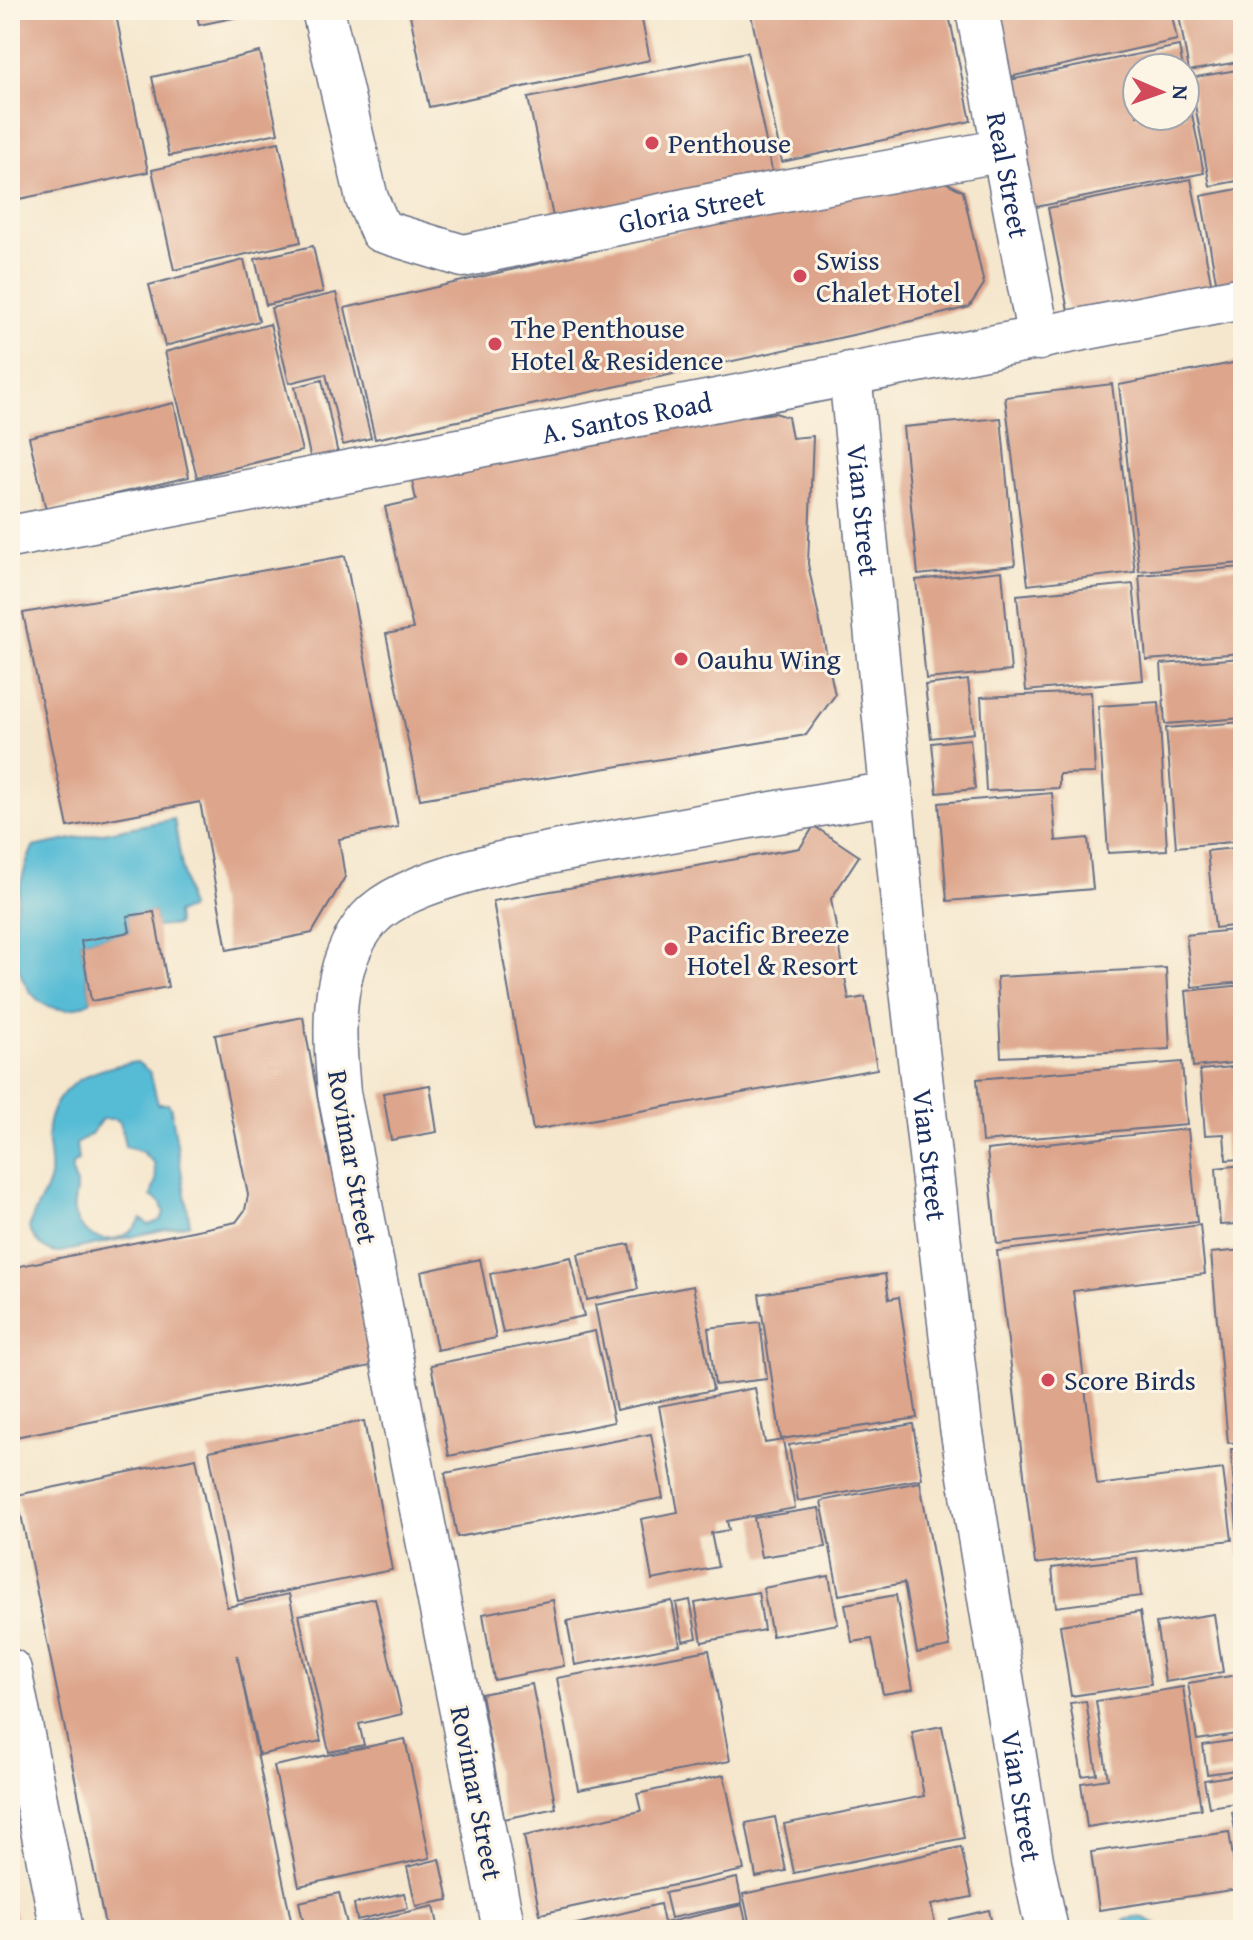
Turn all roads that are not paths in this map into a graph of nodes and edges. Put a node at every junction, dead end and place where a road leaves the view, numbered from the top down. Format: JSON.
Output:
{"nodes":[{"id":1,"x":323,"y":10,"type":"edge"},
{"id":2,"x":977,"y":10,"type":"edge"},
{"id":3,"x":1004,"y":150,"type":"junction"},
{"id":4,"x":1243,"y":298,"type":"edge"},
{"id":5,"x":1039,"y":339,"type":"junction"},
{"id":6,"x":850,"y":373,"type":"junction"},
{"id":7,"x":10,"y":537,"type":"edge"},
{"id":8,"x":891,"y":793,"type":"junction"},
{"id":9,"x":10,"y":1670,"type":"edge"},
{"id":10,"x":62,"y":1930,"type":"edge"},
{"id":11,"x":504,"y":1930,"type":"edge"},
{"id":12,"x":1047,"y":1930,"type":"edge"}],
"edges":[{"from":1,"to":3,"type":"street","name":"Gloria Street"},
{"from":2,"to":3,"type":"street","name":"Real Street"},
{"from":3,"to":5,"type":"street","name":"Real Street"},
{"from":4,"to":5,"type":"street","name":"A. Santos Road"},
{"from":5,"to":6,"type":"street","name":"A. Santos Road"},
{"from":6,"to":7,"type":"street","name":"A. Santos Road"},
{"from":6,"to":8,"type":"street","name":"Vian Street"},
{"from":8,"to":11,"type":"street","name":"Rovimar Street"},
{"from":8,"to":12,"type":"street","name":"Vian Street"},
{"from":9,"to":10,"type":"street"}]}
